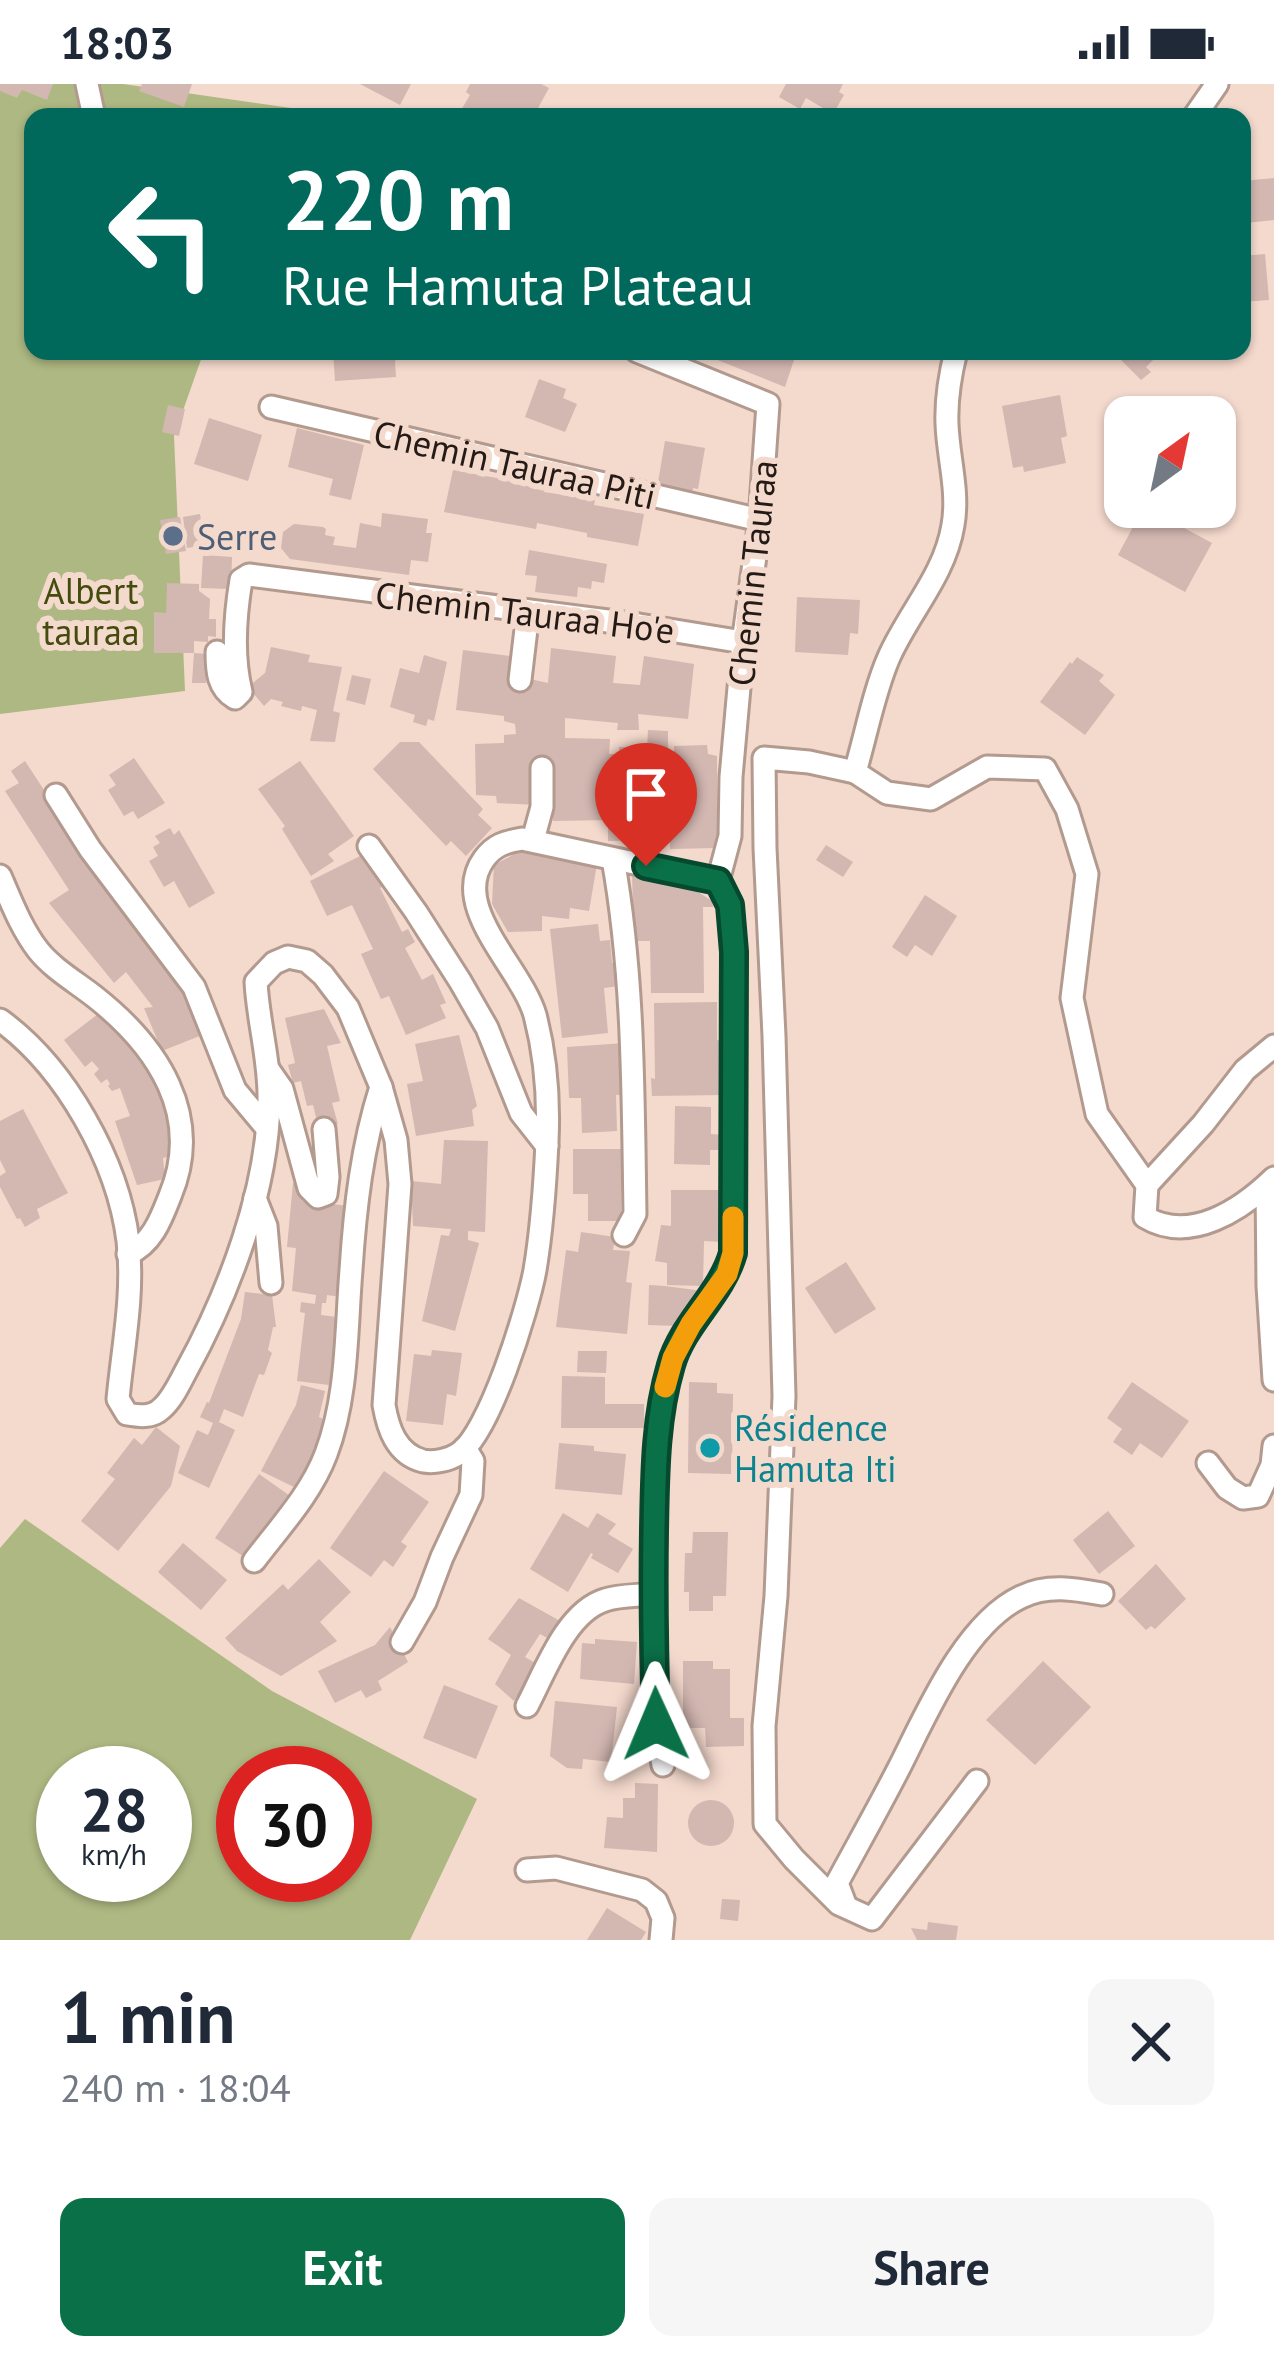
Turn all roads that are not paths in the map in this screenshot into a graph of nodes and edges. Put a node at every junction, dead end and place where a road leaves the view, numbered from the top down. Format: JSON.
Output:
{"nodes":[{"id":1,"x":659,"y":360,"type":"edge"},
{"id":2,"x":954,"y":360,"type":"edge"},
{"id":3,"x":271,"y":406,"type":"dead end"},
{"id":4,"x":760,"y":520,"type":"junction"},
{"id":5,"x":238,"y":595,"type":"junction"},
{"id":6,"x":528,"y":612,"type":"junction"},
{"id":7,"x":223,"y":613,"type":"dead end"},
{"id":8,"x":743,"y":642,"type":"junction"},
{"id":9,"x":217,"y":652,"type":"dead end"},
{"id":10,"x":520,"y":680,"type":"dead end"},
{"id":11,"x":542,"y":768,"type":"dead end"},
{"id":12,"x":855,"y":772,"type":"junction"},
{"id":13,"x":56,"y":795,"type":"dead end"},
{"id":14,"x":532,"y":840,"type":"junction"},
{"id":15,"x":369,"y":846,"type":"dead end"},
{"id":16,"x":614,"y":859,"type":"junction"},
{"id":17,"x":0,"y":876,"type":"edge"},
{"id":18,"x":718,"y":881,"type":"junction"},
{"id":19,"x":0,"y":1020,"type":"edge"},
{"id":20,"x":1274,"y":1046,"type":"edge"},
{"id":21,"x":268,"y":1069,"type":"junction"},
{"id":22,"x":381,"y":1087,"type":"junction"},
{"id":23,"x":266,"y":1127,"type":"junction"},
{"id":24,"x":324,"y":1129,"type":"dead end"},
{"id":25,"x":547,"y":1146,"type":"junction"},
{"id":26,"x":1270,"y":1181,"type":"edge"},
{"id":27,"x":1147,"y":1185,"type":"junction"},
{"id":28,"x":255,"y":1198,"type":"junction"},
{"id":29,"x":623,"y":1235,"type":"dead end"},
{"id":30,"x":128,"y":1254,"type":"junction"},
{"id":31,"x":271,"y":1282,"type":"dead end"},
{"id":32,"x":1274,"y":1380,"type":"edge"},
{"id":33,"x":1274,"y":1445,"type":"edge"},
{"id":34,"x":465,"y":1448,"type":"junction"},
{"id":35,"x":1208,"y":1463,"type":"dead end"},
{"id":36,"x":254,"y":1561,"type":"dead end"},
{"id":37,"x":653,"y":1594,"type":"junction"},
{"id":38,"x":1102,"y":1594,"type":"dead end"},
{"id":39,"x":402,"y":1642,"type":"dead end"},
{"id":40,"x":527,"y":1706,"type":"dead end"},
{"id":41,"x":663,"y":1765,"type":"dead end"},
{"id":42,"x":976,"y":1781,"type":"dead end"},
{"id":43,"x":527,"y":1870,"type":"dead end"},
{"id":44,"x":846,"y":1907,"type":"junction"},
{"id":45,"x":662,"y":1929,"type":"edge"}],
"edges":[{"from":1,"to":4,"type":"street","name":"Chemin Tauraa"},
{"from":2,"to":12,"type":"street"},
{"from":3,"to":4,"type":"street","name":"Chemin Tauraa Piti"},
{"from":4,"to":8,"type":"street","name":"Chemin Tauraa"},
{"from":5,"to":6,"type":"street","name":"Chemin Tauraa Ho'e"},
{"from":5,"to":7,"type":"street"},
{"from":5,"to":9,"type":"street"},
{"from":6,"to":8,"type":"street","name":"Chemin Tauraa Ho'e"},
{"from":6,"to":10,"type":"street"},
{"from":8,"to":18,"type":"street","name":"Chemin Tauraa"},
{"from":11,"to":14,"type":"street"},
{"from":12,"to":27,"type":"street"},
{"from":12,"to":44,"type":"street"},
{"from":13,"to":23,"type":"street"},
{"from":14,"to":16,"type":"street"},
{"from":14,"to":25,"type":"street"},
{"from":15,"to":25,"type":"street"},
{"from":16,"to":18,"type":"street"},
{"from":16,"to":29,"type":"street"},
{"from":17,"to":30,"type":"street"},
{"from":18,"to":37,"type":"street"},
{"from":19,"to":30,"type":"street"},
{"from":20,"to":27,"type":"street"},
{"from":21,"to":22,"type":"street"},
{"from":21,"to":23,"type":"street"},
{"from":21,"to":24,"type":"street"},
{"from":22,"to":34,"type":"street"},
{"from":22,"to":36,"type":"street"},
{"from":23,"to":28,"type":"street"},
{"from":25,"to":34,"type":"street"},
{"from":26,"to":27,"type":"street"},
{"from":26,"to":32,"type":"street"},
{"from":28,"to":30,"type":"street"},
{"from":28,"to":31,"type":"street"},
{"from":33,"to":35,"type":"street"},
{"from":34,"to":39,"type":"street"},
{"from":37,"to":40,"type":"street"},
{"from":37,"to":41,"type":"street"},
{"from":38,"to":44,"type":"street"},
{"from":42,"to":44,"type":"street"},
{"from":43,"to":45,"type":"street"}]}
